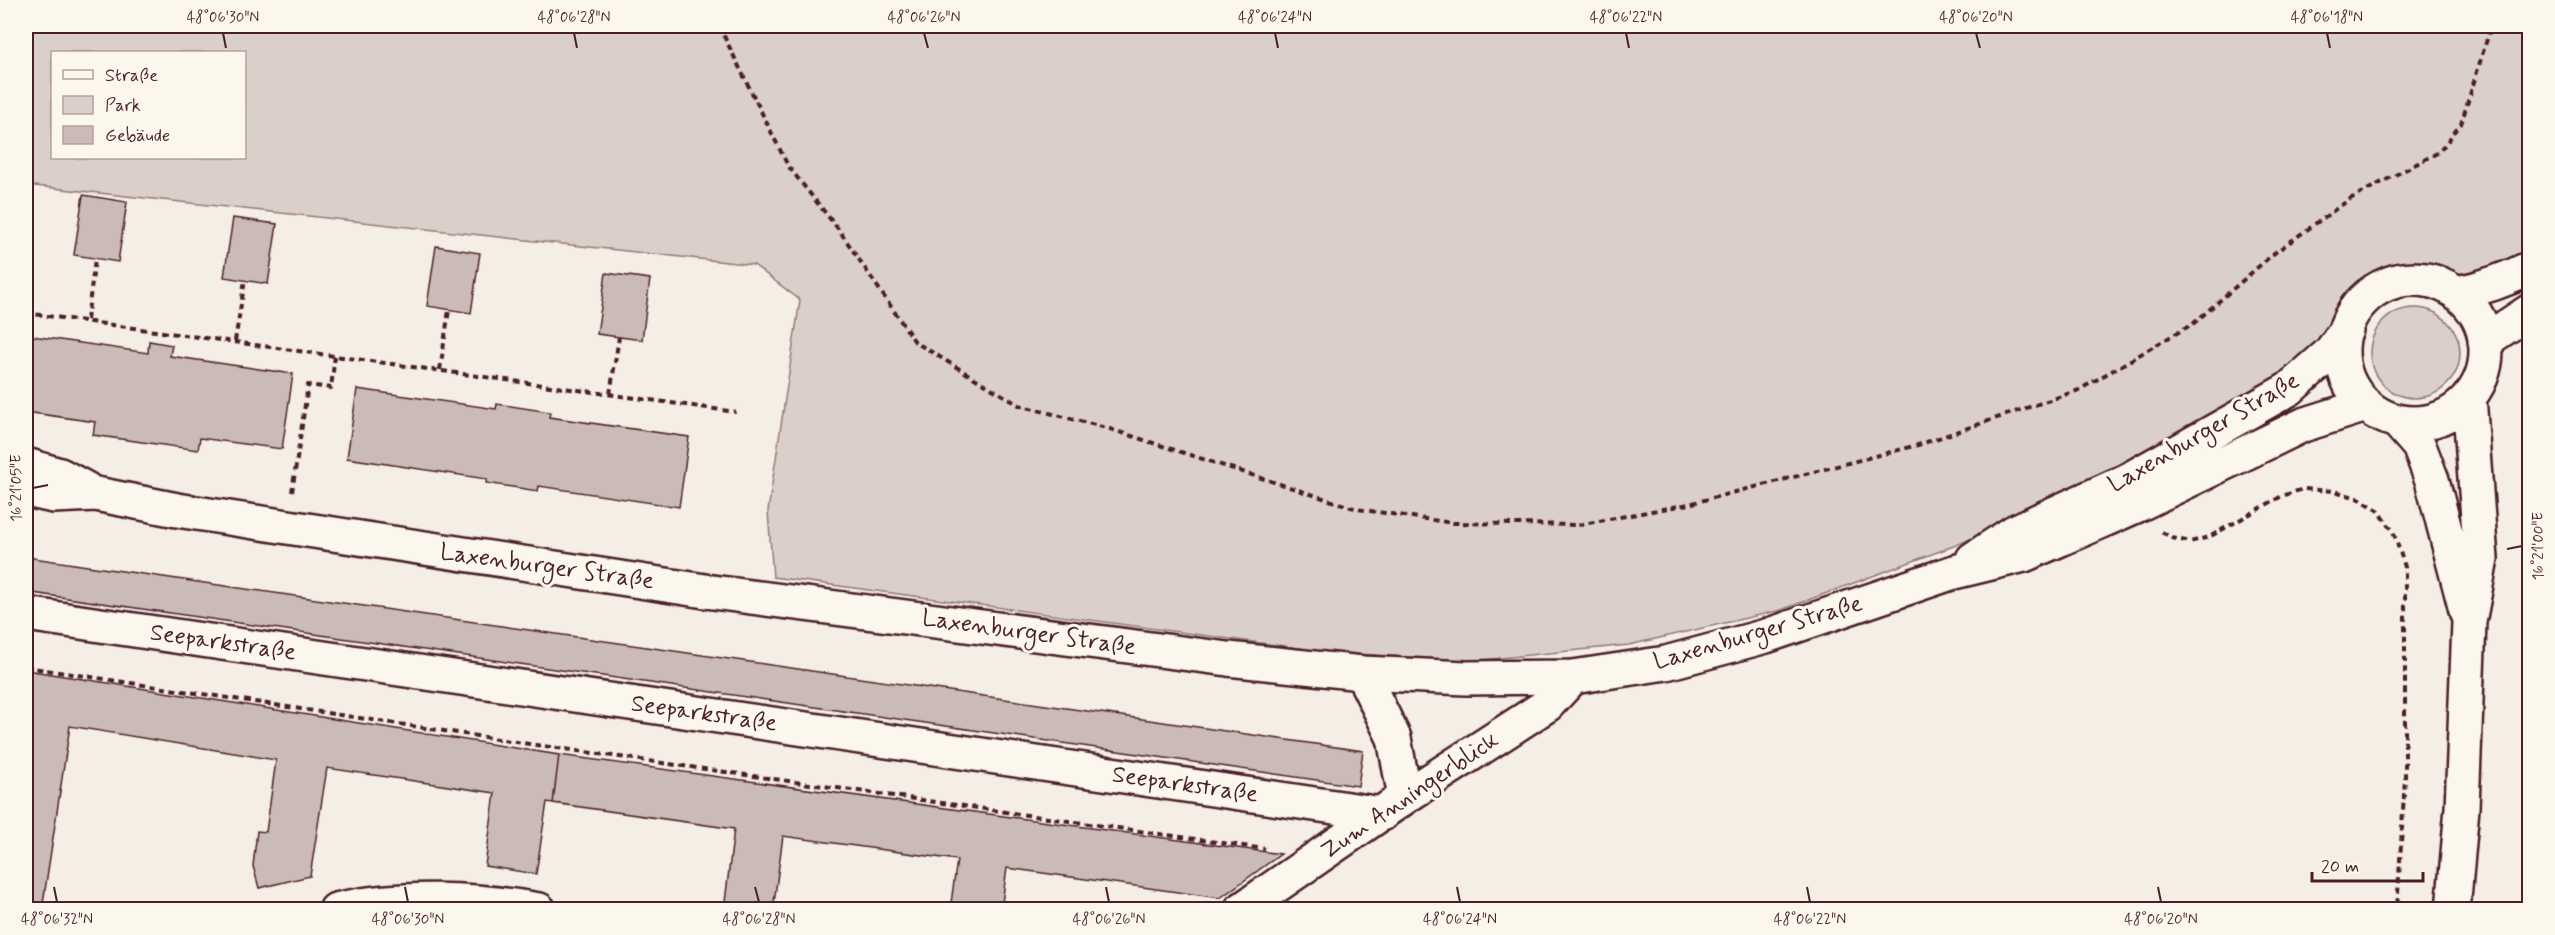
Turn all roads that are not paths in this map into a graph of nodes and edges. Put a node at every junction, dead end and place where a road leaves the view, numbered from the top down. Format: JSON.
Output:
{"nodes":[{"id":1,"x":2529,"y":268,"type":"edge"},
{"id":2,"x":2458,"y":293,"type":"junction"},
{"id":3,"x":2529,"y":311,"type":"edge"},
{"id":4,"x":2346,"y":330,"type":"junction"},
{"id":5,"x":2485,"y":341,"type":"junction"},
{"id":6,"x":2469,"y":397,"type":"junction"},
{"id":7,"x":2366,"y":405,"type":"junction"},
{"id":8,"x":2397,"y":421,"type":"junction"},
{"id":9,"x":26,"y":465,"type":"edge"},
{"id":10,"x":26,"y":490,"type":"edge"},
{"id":11,"x":96,"y":494,"type":"junction"},
{"id":12,"x":1954,"y":572,"type":"junction"},
{"id":13,"x":26,"y":614,"type":"edge"},
{"id":14,"x":2469,"y":621,"type":"junction"},
{"id":15,"x":1362,"y":673,"type":"junction"},
{"id":16,"x":1573,"y":677,"type":"junction"},
{"id":17,"x":1394,"y":806,"type":"junction"},
{"id":18,"x":336,"y":909,"type":"edge"},
{"id":19,"x":539,"y":909,"type":"edge"},
{"id":20,"x":1241,"y":909,"type":"edge"},
{"id":21,"x":2453,"y":909,"type":"edge"}],
"edges":[{"from":1,"to":2,"type":"main road"},
{"from":2,"to":4,"type":"main road"},
{"from":2,"to":5,"type":"main road"},
{"from":3,"to":5,"type":"main road"},
{"from":4,"to":7,"type":"main road"},
{"from":4,"to":12,"type":"main road","name":"Laxenburger Straße"},
{"from":5,"to":6,"type":"main road"},
{"from":6,"to":8,"type":"main road"},
{"from":6,"to":14,"type":"main road"},
{"from":7,"to":8,"type":"main road"},
{"from":7,"to":12,"type":"main road","name":"Laxenburger Straße"},
{"from":8,"to":14,"type":"main road"},
{"from":9,"to":11,"type":"main road","name":"Laxenburger Straße"},
{"from":10,"to":11,"type":"main road","name":"Laxenburger Straße"},
{"from":11,"to":15,"type":"main road","name":"Laxenburger Straße"},
{"from":12,"to":16,"type":"main road","name":"Laxenburger Straße"},
{"from":13,"to":17,"type":"main road","name":"Seeparkstraße"},
{"from":14,"to":21,"type":"main road"},
{"from":15,"to":16,"type":"main road","name":"Laxenburger Straße"},
{"from":15,"to":17,"type":"main road"},
{"from":16,"to":17,"type":"main road","name":"Zum Anningerblick"},
{"from":17,"to":20,"type":"main road","name":"Zum Anningerblick"},
{"from":18,"to":19,"type":"main road"}]}
